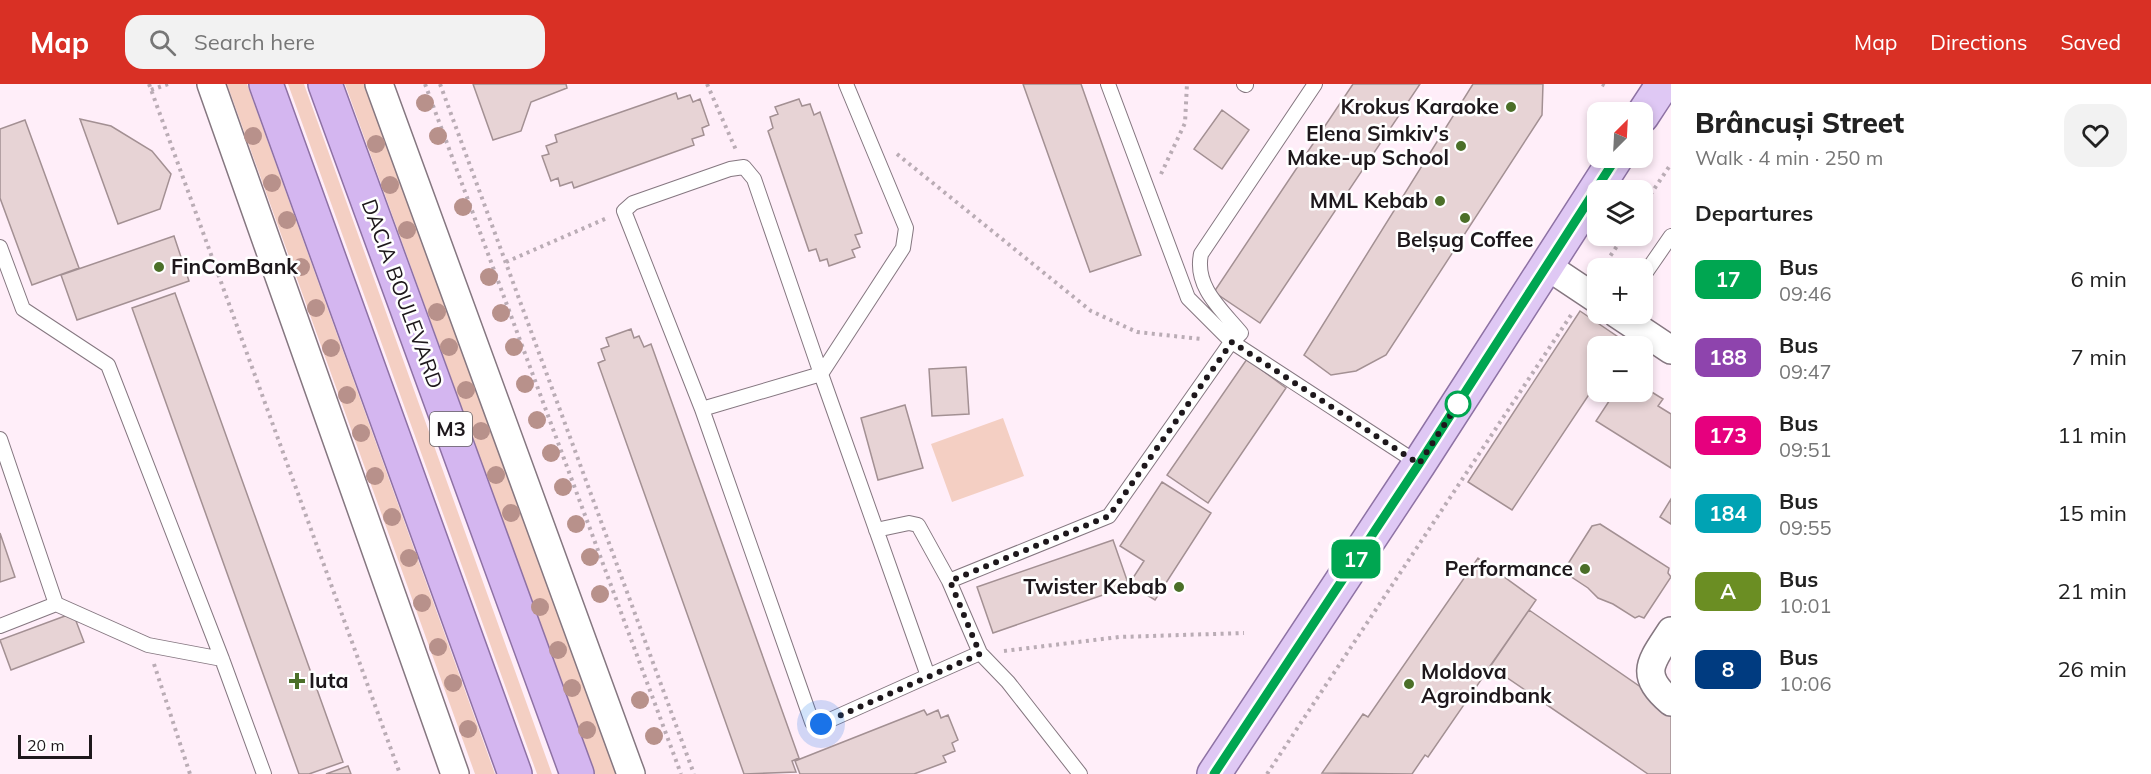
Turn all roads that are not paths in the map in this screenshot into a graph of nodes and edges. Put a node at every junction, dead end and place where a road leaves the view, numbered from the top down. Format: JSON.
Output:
{"nodes":[{"id":1,"x":211,"y":84,"type":"edge"},
{"id":2,"x":266,"y":84,"type":"edge"},
{"id":3,"x":325,"y":84,"type":"edge"},
{"id":4,"x":379,"y":84,"type":"edge"},
{"id":5,"x":846,"y":84,"type":"edge"},
{"id":6,"x":1108,"y":84,"type":"edge"},
{"id":7,"x":1315,"y":84,"type":"edge"},
{"id":8,"x":1663,"y":84,"type":"edge"},
{"id":9,"x":1651,"y":102,"type":"edge"},
{"id":10,"x":1610,"y":168,"type":"edge"},
{"id":11,"x":1671,"y":236,"type":"edge"},
{"id":12,"x":0,"y":248,"type":"edge"},
{"id":13,"x":1653,"y":262,"type":"edge"},
{"id":14,"x":1547,"y":266,"type":"junction"},
{"id":15,"x":1587,"y":293,"type":"edge"},
{"id":16,"x":1636,"y":324,"type":"edge"},
{"id":17,"x":1230,"y":343,"type":"junction"},
{"id":18,"x":1669,"y":343,"type":"edge"},
{"id":19,"x":821,"y":374,"type":"junction"},
{"id":20,"x":702,"y":409,"type":"junction"},
{"id":21,"x":0,"y":439,"type":"edge"},
{"id":22,"x":1419,"y":464,"type":"junction"},
{"id":23,"x":876,"y":530,"type":"junction"},
{"id":24,"x":950,"y":581,"type":"junction"},
{"id":25,"x":56,"y":604,"type":"junction"},
{"id":26,"x":0,"y":626,"type":"edge"},
{"id":27,"x":1671,"y":631,"type":"edge"},
{"id":28,"x":980,"y":654,"type":"junction"},
{"id":29,"x":222,"y":659,"type":"junction"},
{"id":30,"x":928,"y":676,"type":"junction"},
{"id":31,"x":1671,"y":702,"type":"edge"},
{"id":32,"x":264,"y":774,"type":"edge"},
{"id":33,"x":455,"y":774,"type":"edge"},
{"id":34,"x":515,"y":774,"type":"edge"},
{"id":35,"x":577,"y":774,"type":"edge"},
{"id":36,"x":631,"y":774,"type":"edge"},
{"id":37,"x":1080,"y":774,"type":"edge"},
{"id":38,"x":1214,"y":774,"type":"edge"}],
"edges":[{"from":1,"to":33,"type":"street"},
{"from":2,"to":34,"type":"highway"},
{"from":3,"to":35,"type":"highway","name":"DACIA BOULEVARD","number":"M3"},
{"from":4,"to":36,"type":"street"},
{"from":5,"to":19,"type":"lane"},
{"from":6,"to":17,"type":"lane"},
{"from":7,"to":17,"type":"lane"},
{"from":8,"to":9,"type":"main road"},
{"from":10,"to":14,"type":"main road"},
{"from":11,"to":13,"type":"lane"},
{"from":12,"to":29,"type":"lane"},
{"from":14,"to":15,"type":"street"},
{"from":14,"to":22,"type":"main road"},
{"from":16,"to":18,"type":"street"},
{"from":17,"to":22,"type":"lane"},
{"from":17,"to":24,"type":"lane"},
{"from":19,"to":20,"type":"lane"},
{"from":19,"to":20,"type":"lane"},
{"from":19,"to":23,"type":"lane"},
{"from":20,"to":30,"type":"lane"},
{"from":21,"to":25,"type":"lane"},
{"from":22,"to":38,"type":"main road"},
{"from":23,"to":24,"type":"lane"},
{"from":23,"to":30,"type":"lane"},
{"from":24,"to":28,"type":"lane"},
{"from":25,"to":26,"type":"lane"},
{"from":25,"to":29,"type":"lane"},
{"from":27,"to":31,"type":"street"},
{"from":28,"to":30,"type":"lane"},
{"from":28,"to":37,"type":"lane"},
{"from":29,"to":32,"type":"lane"}]}
